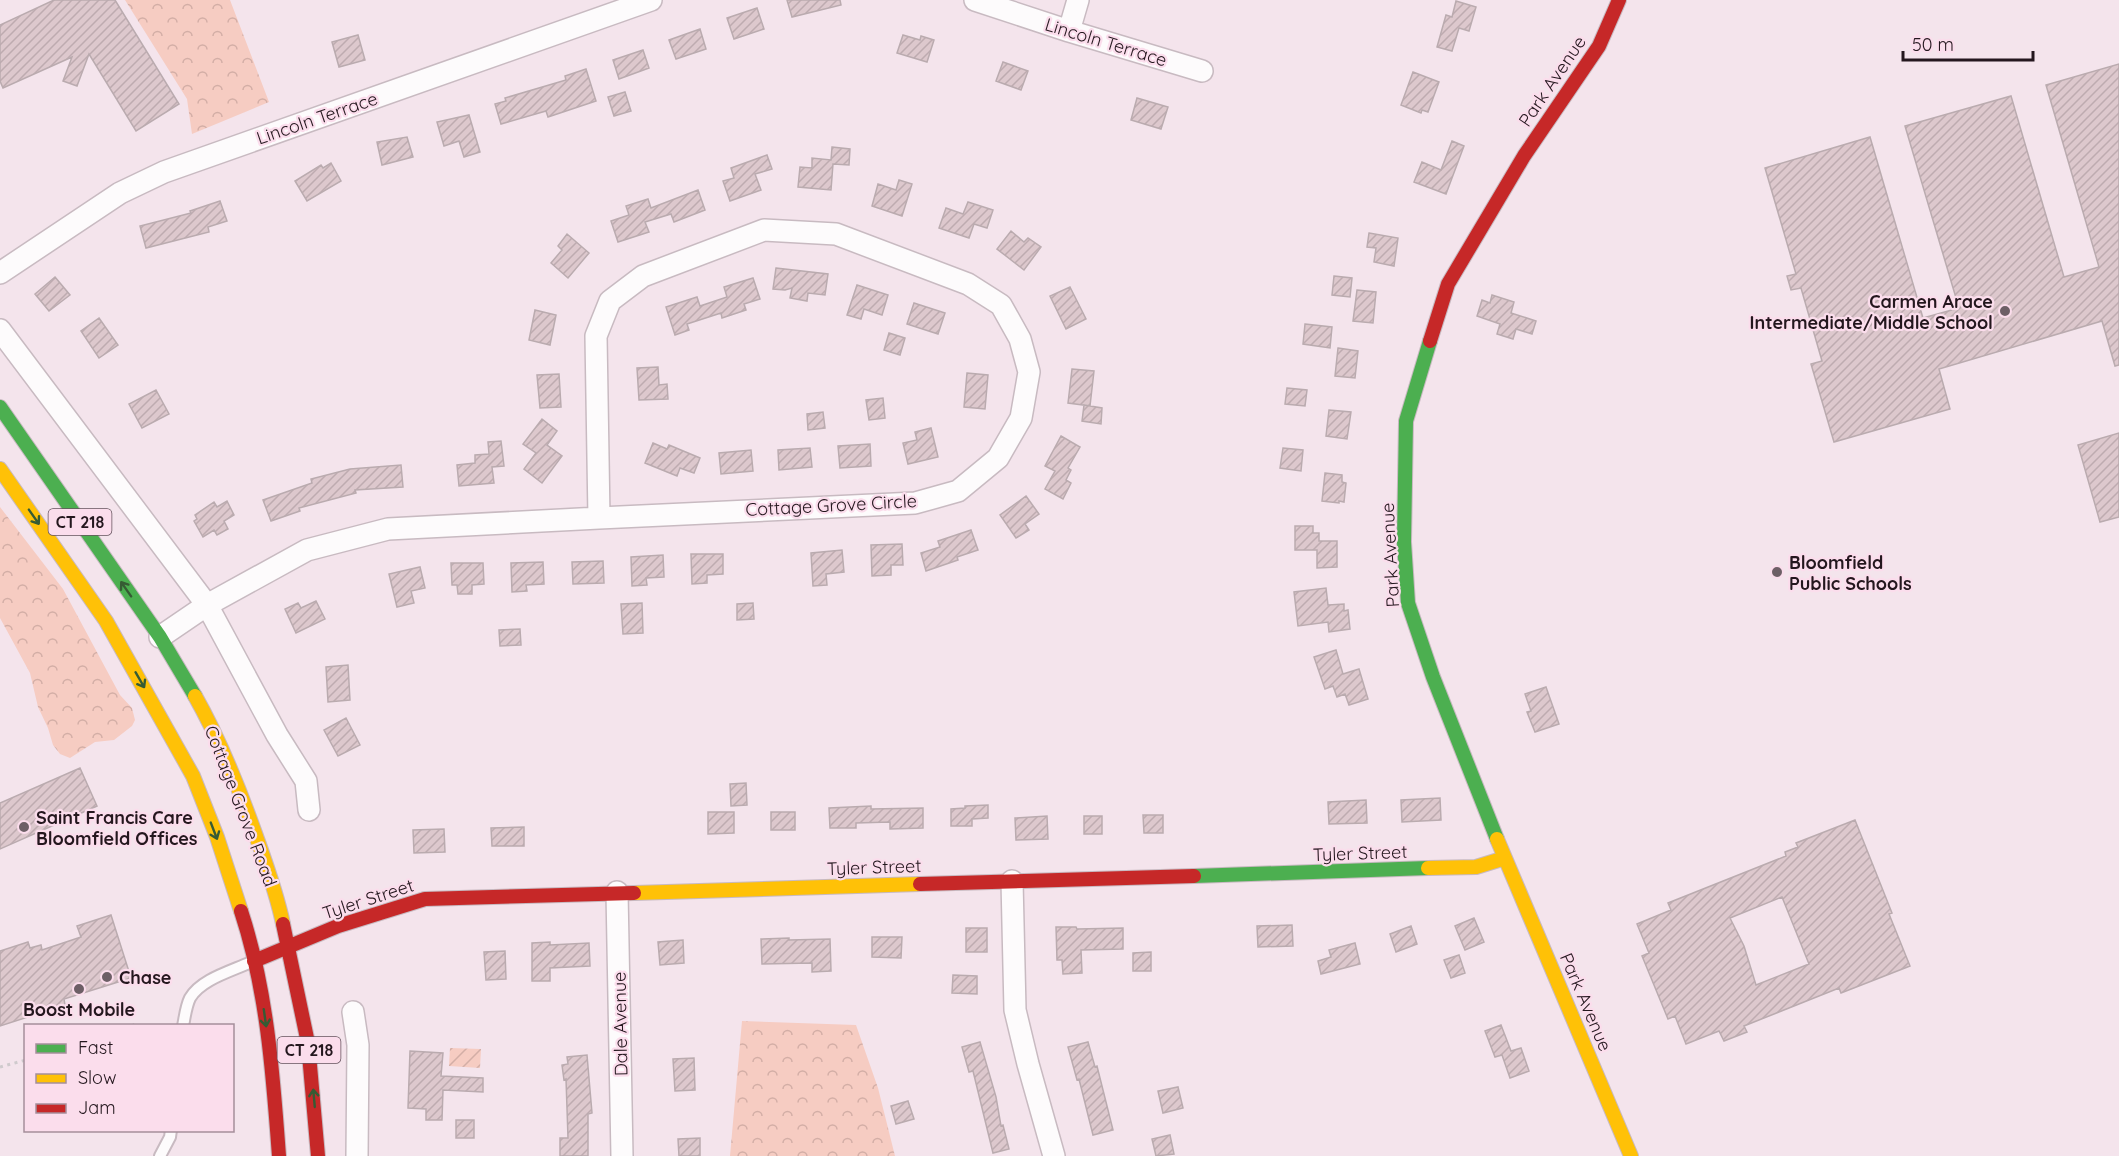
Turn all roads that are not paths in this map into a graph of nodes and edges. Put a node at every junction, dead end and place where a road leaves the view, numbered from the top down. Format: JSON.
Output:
{"nodes":[{"id":1,"x":651,"y":0,"type":"edge"},
{"id":2,"x":975,"y":0,"type":"edge"},
{"id":3,"x":1078,"y":0,"type":"edge"},
{"id":4,"x":1619,"y":0,"type":"edge"},
{"id":5,"x":1069,"y":32,"type":"junction"},
{"id":6,"x":1203,"y":71,"type":"dead end"},
{"id":7,"x":0,"y":273,"type":"edge"},
{"id":8,"x":0,"y":330,"type":"edge"},
{"id":9,"x":0,"y":407,"type":"edge"},
{"id":10,"x":0,"y":469,"type":"edge"},
{"id":11,"x":599,"y":518,"type":"junction"},
{"id":12,"x":207,"y":605,"type":"junction"},
{"id":13,"x":160,"y":637,"type":"junction"},
{"id":14,"x":309,"y":810,"type":"dead end"},
{"id":15,"x":1505,"y":858,"type":"junction"},
{"id":16,"x":1012,"y":881,"type":"junction"},
{"id":17,"x":617,"y":892,"type":"junction"},
{"id":18,"x":288,"y":945,"type":"junction"},
{"id":19,"x":254,"y":961,"type":"junction"},
{"id":20,"x":353,"y":1012,"type":"dead end"},
{"id":21,"x":183,"y":1024,"type":"edge"},
{"id":22,"x":171,"y":1132,"type":"edge"},
{"id":23,"x":160,"y":1156,"type":"edge"},
{"id":24,"x":279,"y":1156,"type":"edge"},
{"id":25,"x":318,"y":1156,"type":"edge"},
{"id":26,"x":357,"y":1156,"type":"edge"},
{"id":27,"x":622,"y":1156,"type":"edge"},
{"id":28,"x":1054,"y":1156,"type":"edge"},
{"id":29,"x":1631,"y":1156,"type":"edge"}],
"edges":[{"from":1,"to":7,"type":"street","name":"Lincoln Terrace"},
{"from":2,"to":5,"type":"street","name":"Lincoln Terrace"},
{"from":3,"to":5,"type":"street"},
{"from":4,"to":15,"type":"main road","name":"Park Avenue"},
{"from":5,"to":6,"type":"street","name":"Lincoln Terrace"},
{"from":8,"to":12,"type":"street"},
{"from":13,"to":9,"type":"main road","name":"Cottage Grove Road","number":"CT 218","one_way":true},
{"from":10,"to":19,"type":"main road","name":"Cottage Grove Road","number":"CT 218","one_way":true},
{"from":11,"to":11,"type":"street","name":"Cottage Grove Circle"},
{"from":11,"to":12,"type":"street","name":"Cottage Grove Circle"},
{"from":12,"to":13,"type":"street","name":"Cottage Grove Circle"},
{"from":12,"to":14,"type":"street"},
{"from":13,"to":18,"type":"main road","name":"Cottage Grove Road","number":"CT 218"},
{"from":15,"to":16,"type":"main road","name":"Tyler Street"},
{"from":15,"to":29,"type":"main road","name":"Park Avenue"},
{"from":16,"to":17,"type":"main road","name":"Tyler Street"},
{"from":16,"to":28,"type":"street"},
{"from":17,"to":18,"type":"main road","name":"Tyler Street"},
{"from":17,"to":27,"type":"street","name":"Dale Avenue"},
{"from":18,"to":19,"type":"main road","name":"Tyler Street"},
{"from":25,"to":18,"type":"main road","name":"Cottage Grove Road","number":"CT 218","one_way":true},
{"from":19,"to":21,"type":"lane"},
{"from":19,"to":24,"type":"main road","name":"Cottage Grove Road","number":"CT 218","one_way":true},
{"from":20,"to":26,"type":"street"},
{"from":22,"to":23,"type":"lane"}]}
